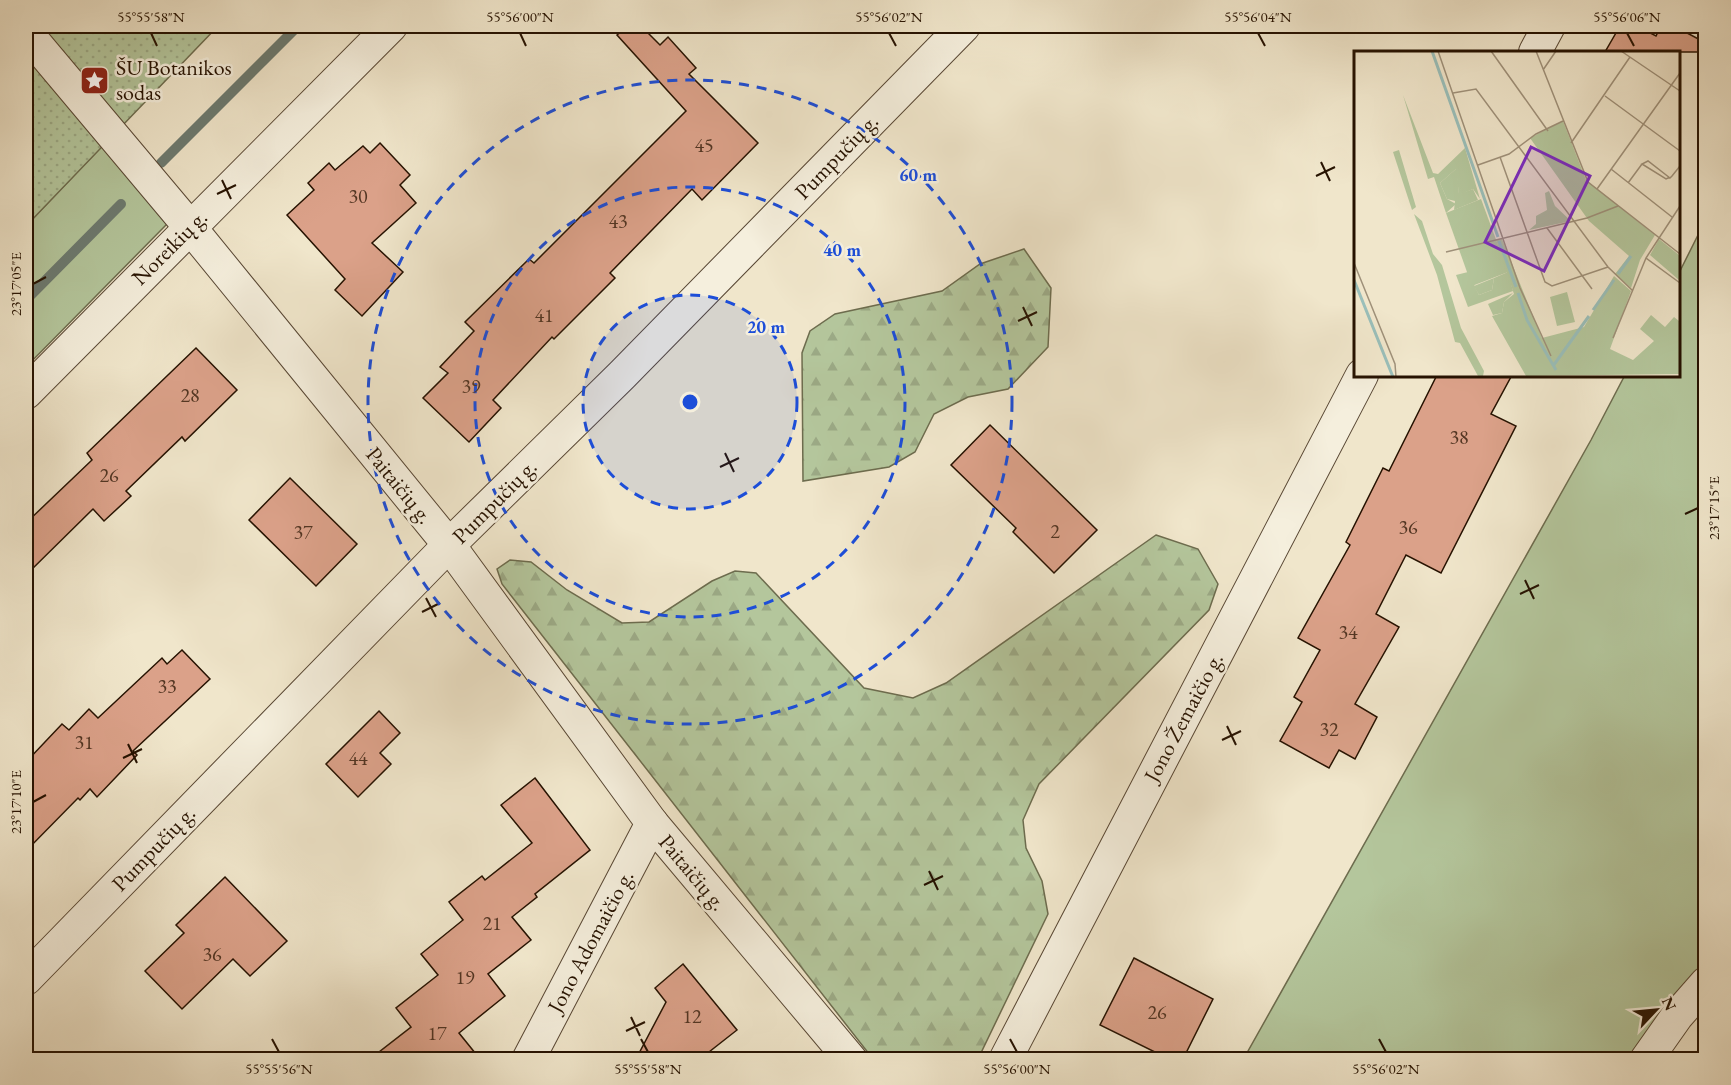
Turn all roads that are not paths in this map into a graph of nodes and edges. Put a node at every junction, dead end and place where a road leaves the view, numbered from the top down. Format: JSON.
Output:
{"nodes":[{"id":1,"x":391,"y":26,"type":"edge"},
{"id":2,"x":964,"y":26,"type":"edge"},
{"id":3,"x":1549,"y":26,"type":"edge"},
{"id":4,"x":26,"y":32,"type":"edge"},
{"id":5,"x":1536,"y":51,"type":"edge"},
{"id":6,"x":189,"y":226,"type":"junction"},
{"id":7,"x":1361,"y":376,"type":"edge"},
{"id":8,"x":26,"y":393,"type":"edge"},
{"id":9,"x":449,"y":545,"type":"junction"},
{"id":10,"x":652,"y":823,"type":"junction"},
{"id":11,"x":26,"y":979,"type":"edge"},
{"id":12,"x":1706,"y":983,"type":"edge"},
{"id":13,"x":528,"y":1059,"type":"edge"},
{"id":14,"x":851,"y":1059,"type":"edge"},
{"id":15,"x":1005,"y":1059,"type":"edge"},
{"id":16,"x":1646,"y":1059,"type":"edge"}],
"edges":[{"from":1,"to":6,"type":"street","name":"Noreikių g."},
{"from":2,"to":9,"type":"street","name":"Pumpučių g."},
{"from":3,"to":5,"type":"street"},
{"from":4,"to":6,"type":"street","name":"Paitaičių g."},
{"from":6,"to":8,"type":"street","name":"Noreikių g."},
{"from":6,"to":9,"type":"street","name":"Paitaičių g."},
{"from":7,"to":15,"type":"street","name":"Jono Žemaičio g."},
{"from":9,"to":10,"type":"street","name":"Paitaičių g."},
{"from":9,"to":11,"type":"street","name":"Pumpučių g."},
{"from":10,"to":13,"type":"street","name":"Jono Adomaičio g."},
{"from":10,"to":14,"type":"street","name":"Paitaičių g."},
{"from":12,"to":16,"type":"street"}]}
